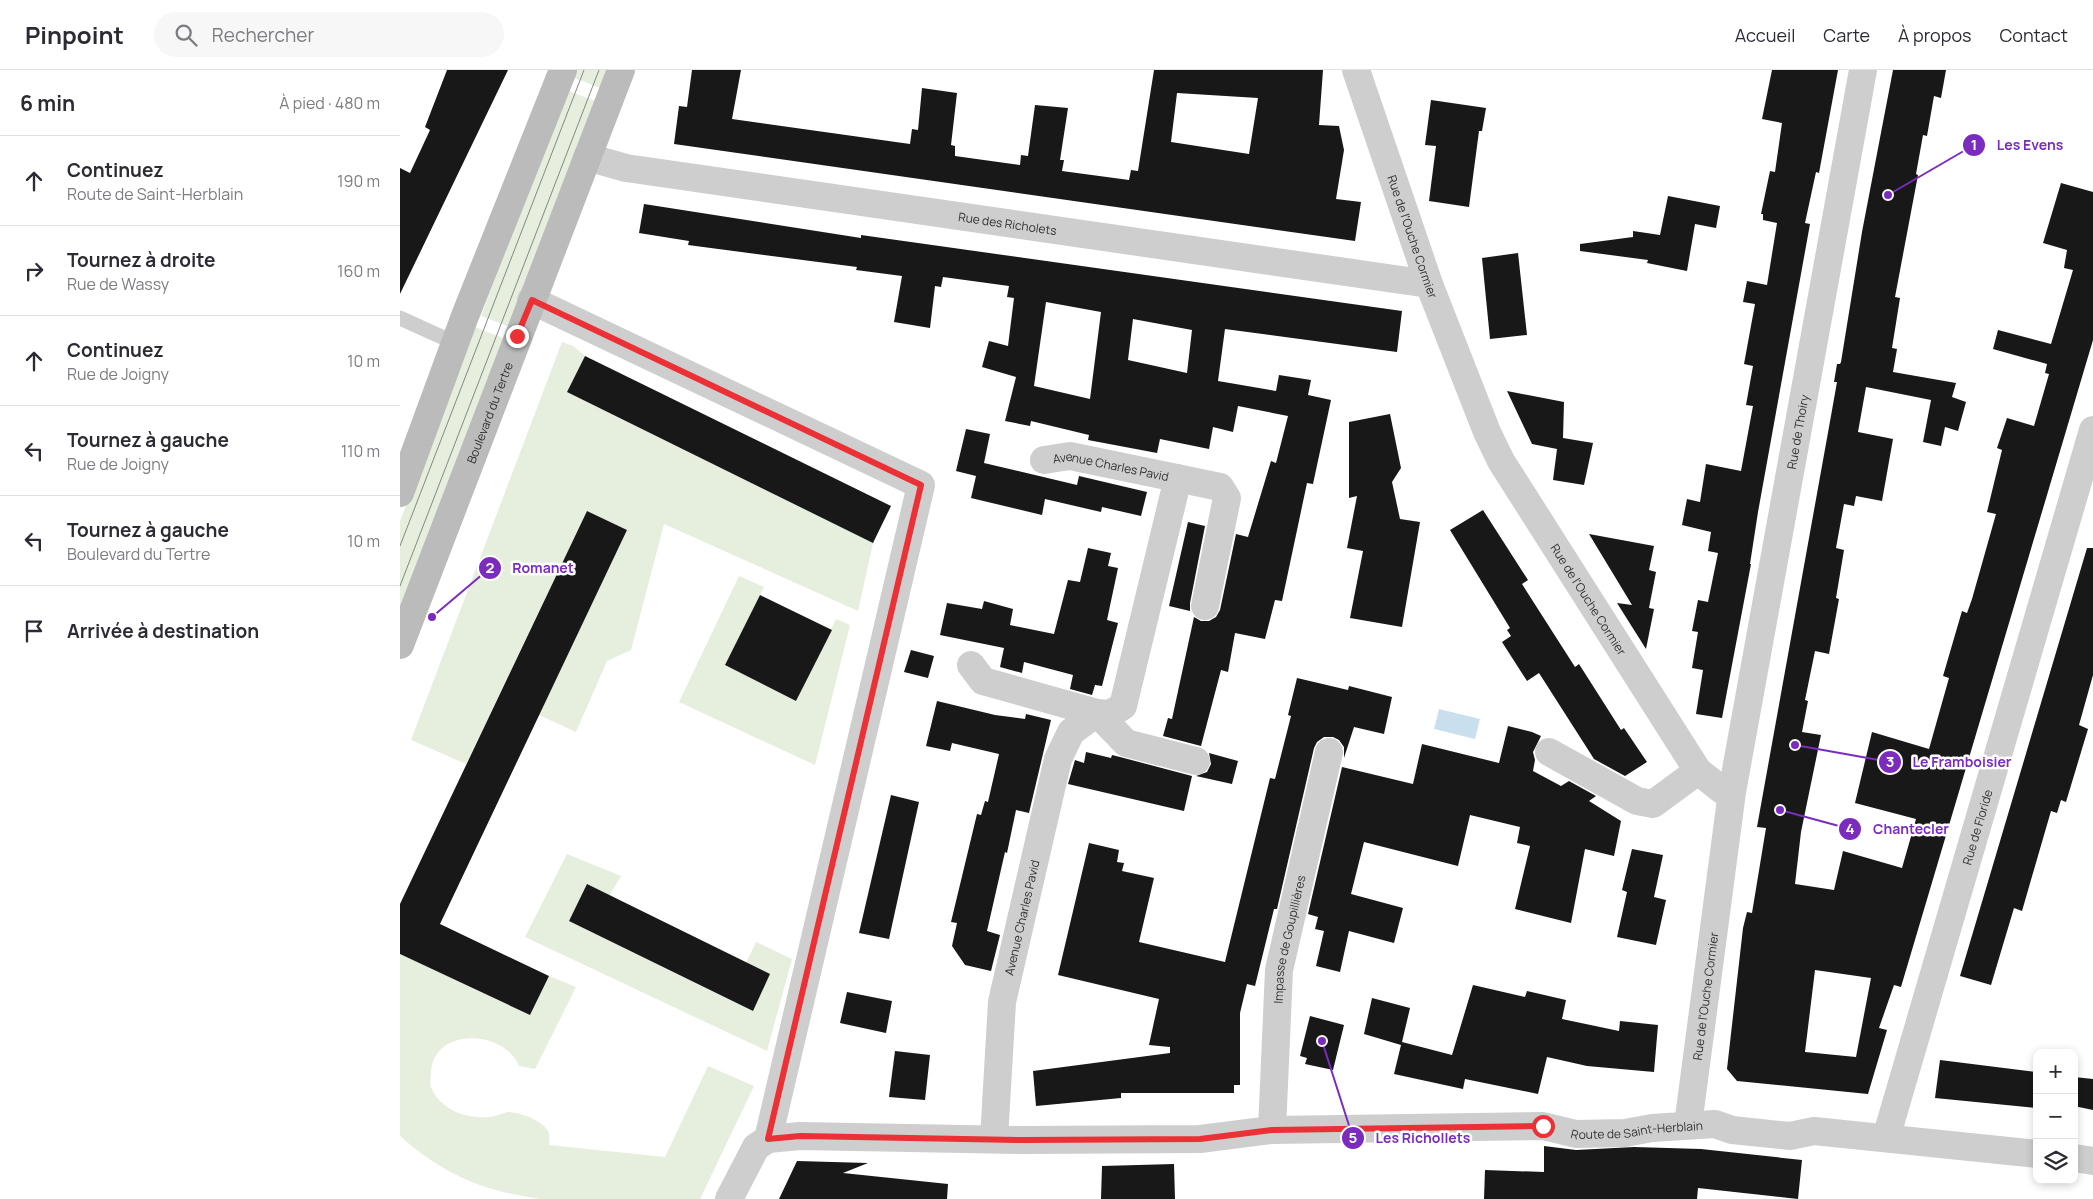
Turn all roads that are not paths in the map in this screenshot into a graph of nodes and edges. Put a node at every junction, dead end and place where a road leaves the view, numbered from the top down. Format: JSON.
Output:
{"nodes":[{"id":1,"x":563,"y":70,"type":"edge"},
{"id":2,"x":621,"y":70,"type":"edge"},
{"id":3,"x":1356,"y":70,"type":"edge"},
{"id":4,"x":1863,"y":70,"type":"edge"},
{"id":5,"x":587,"y":158,"type":"junction"},
{"id":6,"x":1429,"y":284,"type":"junction"},
{"id":7,"x":532,"y":300,"type":"junction"},
{"id":8,"x":400,"y":318,"type":"edge"},
{"id":9,"x":455,"y":343,"type":"junction"},
{"id":10,"x":2093,"y":430,"type":"edge"},
{"id":11,"x":1044,"y":460,"type":"dead end"},
{"id":12,"x":1178,"y":478,"type":"junction"},
{"id":13,"x":400,"y":493,"type":"edge"},
{"id":14,"x":1205,"y":606,"type":"dead end"},
{"id":15,"x":400,"y":645,"type":"edge"},
{"id":16,"x":971,"y":665,"type":"dead end"},
{"id":17,"x":1097,"y":713,"type":"junction"},
{"id":18,"x":1329,"y":752,"type":"dead end"},
{"id":19,"x":1549,"y":752,"type":"dead end"},
{"id":20,"x":1196,"y":762,"type":"dead end"},
{"id":21,"x":1698,"y":771,"type":"junction"},
{"id":22,"x":1732,"y":792,"type":"junction"},
{"id":23,"x":1688,"y":1125,"type":"junction"},
{"id":24,"x":1272,"y":1130,"type":"junction"},
{"id":25,"x":1886,"y":1138,"type":"junction"},
{"id":26,"x":768,"y":1139,"type":"junction"},
{"id":27,"x":994,"y":1139,"type":"junction"},
{"id":28,"x":2033,"y":1154,"type":"edge"},
{"id":29,"x":2078,"y":1159,"type":"edge"},
{"id":30,"x":2093,"y":1161,"type":"edge"},
{"id":31,"x":729,"y":1199,"type":"edge"}],
"edges":[{"from":1,"to":9,"type":"main road"},
{"from":2,"to":5,"type":"main road","name":"Boulevard du Tertre"},
{"from":3,"to":6,"type":"street","name":"Rue de l'Ouche Cormier"},
{"from":4,"to":22,"type":"street","name":"Rue de Thoiry"},
{"from":5,"to":6,"type":"street","name":"Rue des Richolets"},
{"from":5,"to":7,"type":"main road","name":"Boulevard du Tertre"},
{"from":6,"to":21,"type":"street","name":"Rue de l'Ouche Cormier"},
{"from":7,"to":15,"type":"main road","name":"Boulevard du Tertre"},
{"from":7,"to":26,"type":"street"},
{"from":8,"to":9,"type":"lane"},
{"from":9,"to":13,"type":"main road"},
{"from":10,"to":25,"type":"street","name":"Rue de Floride"},
{"from":11,"to":12,"type":"street","name":"Avenue Charles Pavid"},
{"from":12,"to":14,"type":"street","name":"Avenue Charles Pavid"},
{"from":12,"to":17,"type":"street","name":"Avenue Charles Pavid"},
{"from":16,"to":17,"type":"street","name":"Avenue Charles Pavid"},
{"from":17,"to":20,"type":"street"},
{"from":17,"to":27,"type":"street","name":"Avenue Charles Pavid"},
{"from":18,"to":24,"type":"street","name":"Impasse de Goupillières"},
{"from":19,"to":21,"type":"street"},
{"from":21,"to":22,"type":"street","name":"Rue de l'Ouche Cormier"},
{"from":22,"to":23,"type":"street","name":"Rue de l'Ouche Cormier"},
{"from":23,"to":24,"type":"street","name":"Route de Saint-Herblain"},
{"from":23,"to":25,"type":"street","name":"Route de Saint-Herblain"},
{"from":24,"to":27,"type":"street","name":"Route de Saint-Herblain"},
{"from":25,"to":28,"type":"street","name":"Route de Saint-Herblain"},
{"from":26,"to":27,"type":"street","name":"Route de Saint-Herblain"},
{"from":26,"to":31,"type":"street"},
{"from":29,"to":30,"type":"street"}]}
